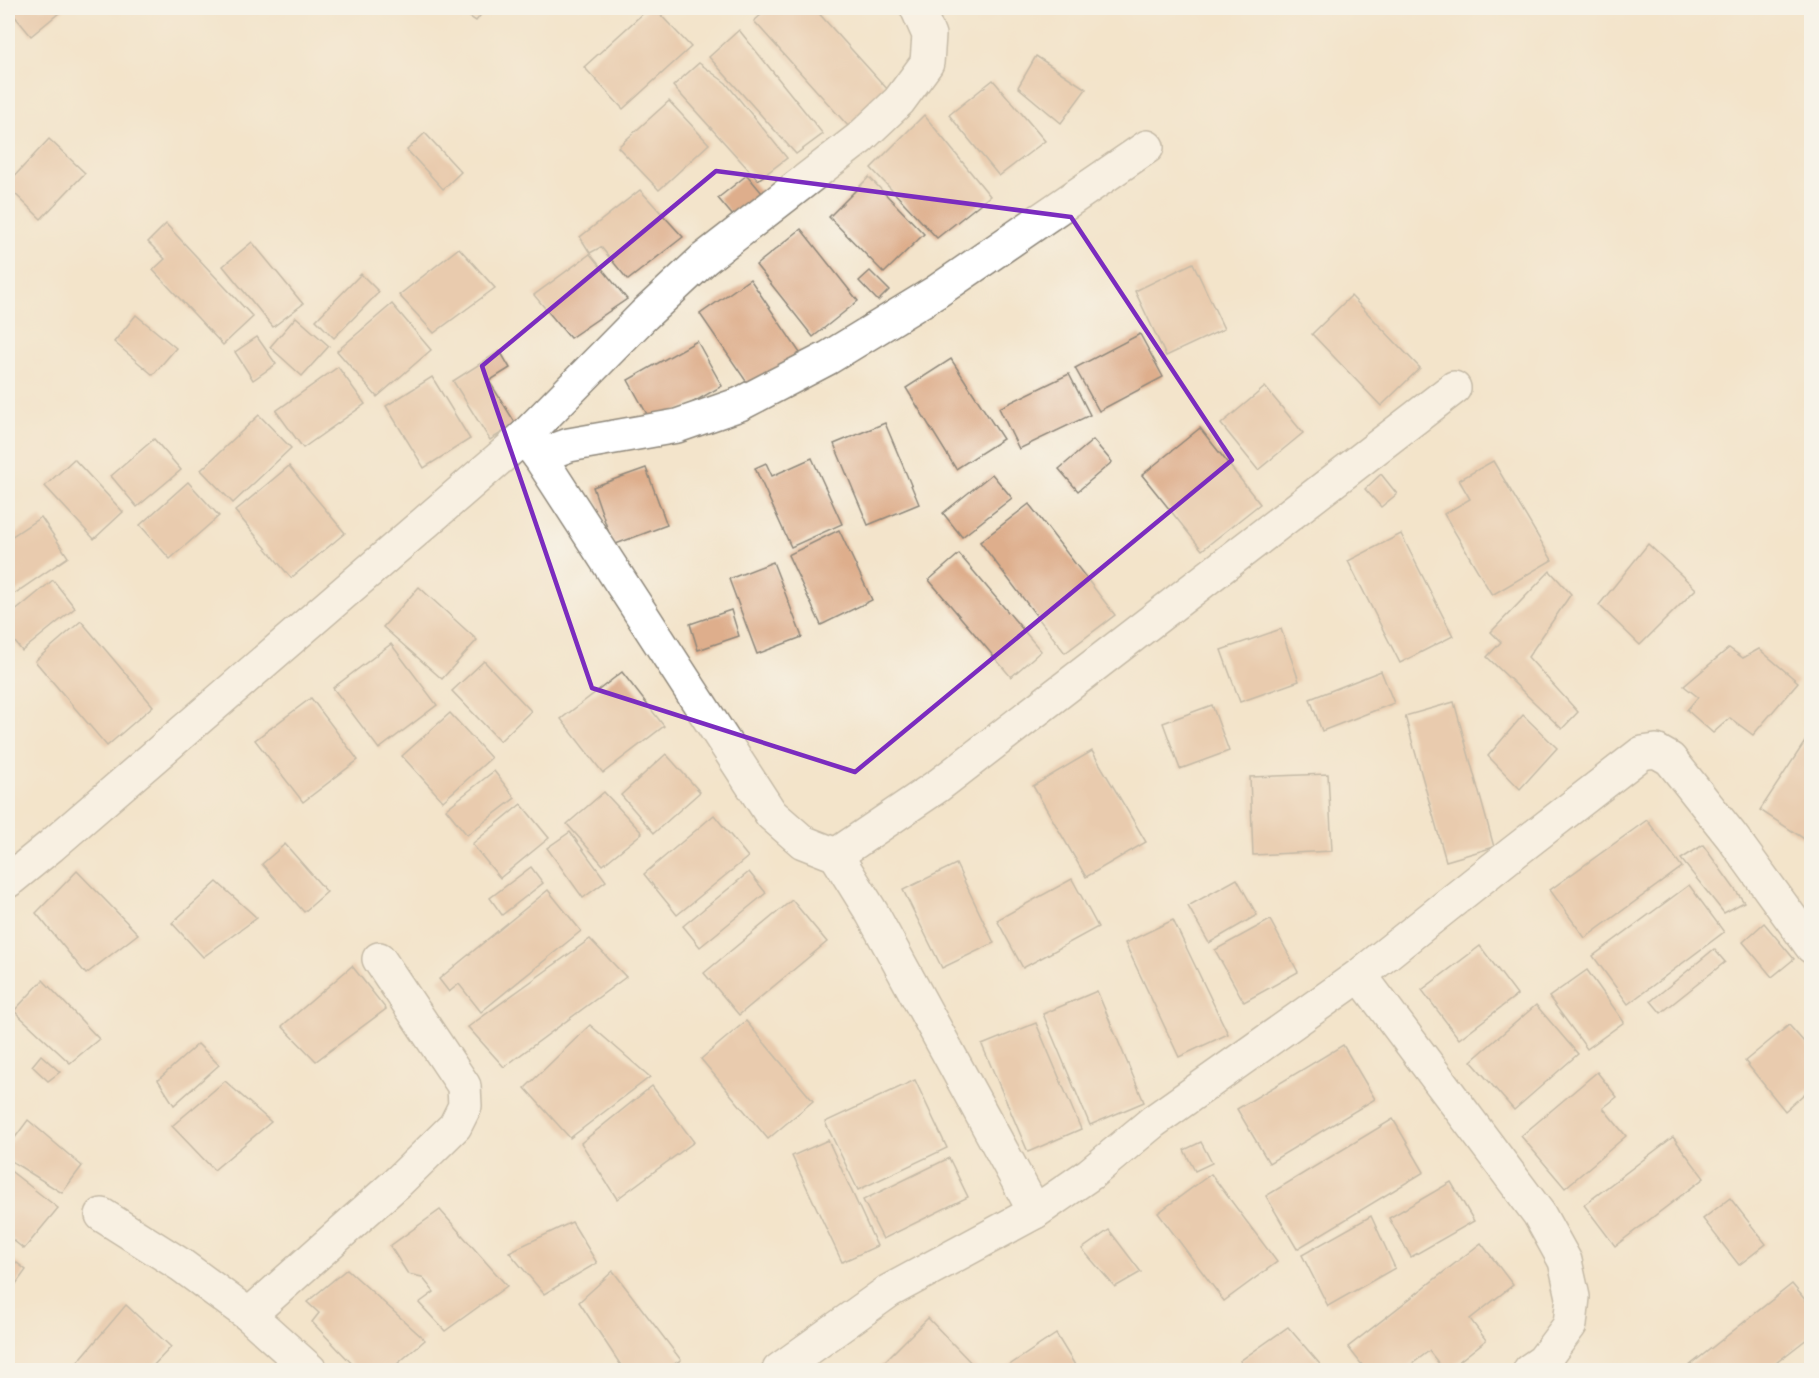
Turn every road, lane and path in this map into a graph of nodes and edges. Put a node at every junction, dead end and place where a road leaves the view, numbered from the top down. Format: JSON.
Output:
{"nodes":[{"id":1,"x":917,"y":8,"type":"edge"},
{"id":2,"x":1147,"y":147,"type":"dead end"},
{"id":3,"x":1454,"y":388,"type":"dead end"},
{"id":4,"x":531,"y":447,"type":"junction"},
{"id":5,"x":836,"y":855,"type":"junction"},
{"id":6,"x":8,"y":881,"type":"edge"},
{"id":7,"x":1812,"y":947,"type":"edge"},
{"id":8,"x":379,"y":959,"type":"dead end"},
{"id":9,"x":1360,"y":975,"type":"junction"},
{"id":10,"x":1035,"y":1212,"type":"junction"},
{"id":11,"x":102,"y":1215,"type":"dead end"},
{"id":12,"x":249,"y":1316,"type":"junction"},
{"id":13,"x":310,"y":1371,"type":"edge"},
{"id":14,"x":779,"y":1371,"type":"edge"},
{"id":15,"x":1530,"y":1371,"type":"edge"}],
"edges":[{"from":1,"to":4,"type":"street"},
{"from":2,"to":4,"type":"street"},
{"from":3,"to":5,"type":"street"},
{"from":4,"to":5,"type":"street"},
{"from":4,"to":6,"type":"street"},
{"from":5,"to":10,"type":"street"},
{"from":7,"to":9,"type":"street"},
{"from":8,"to":12,"type":"street"},
{"from":9,"to":10,"type":"street"},
{"from":9,"to":15,"type":"street"},
{"from":10,"to":14,"type":"street"},
{"from":11,"to":12,"type":"street"},
{"from":12,"to":13,"type":"street"}]}
